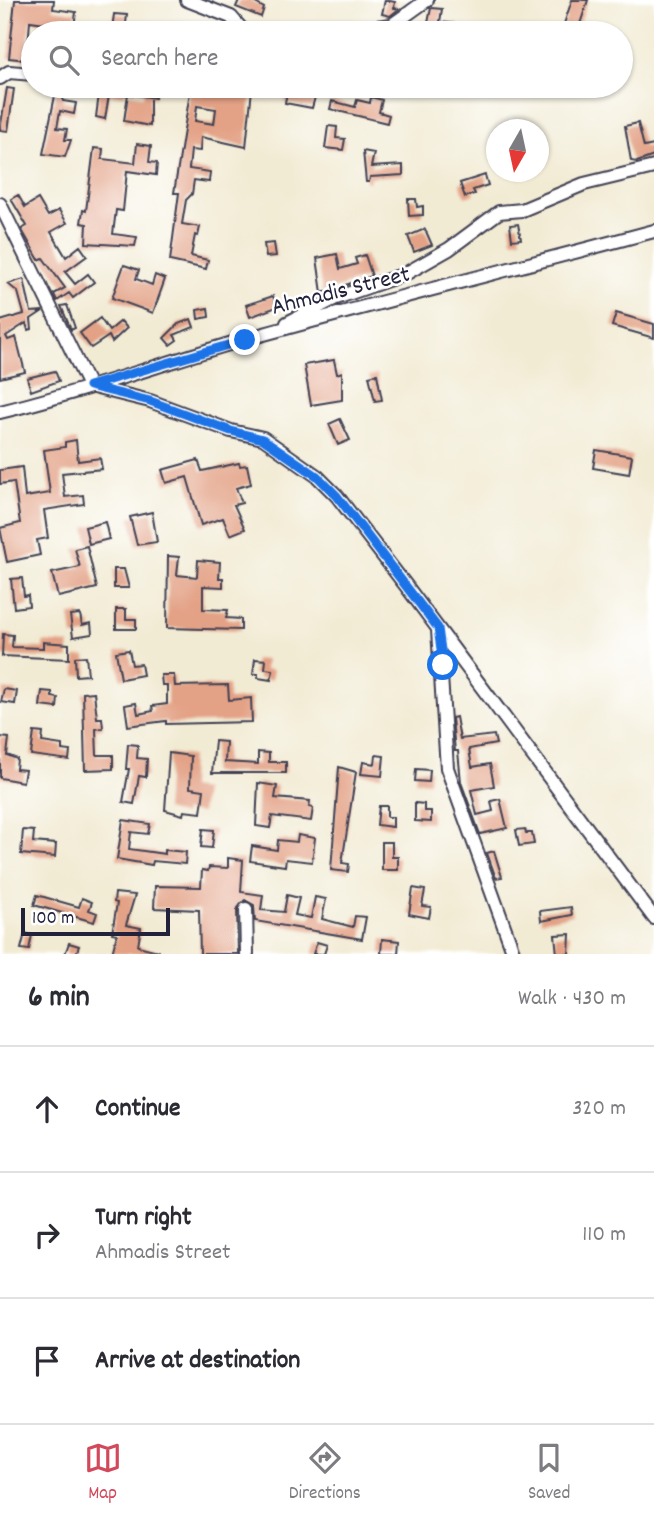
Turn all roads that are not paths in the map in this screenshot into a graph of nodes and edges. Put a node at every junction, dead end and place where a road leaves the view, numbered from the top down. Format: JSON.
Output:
{"nodes":[{"id":1,"x":187,"y":0,"type":"edge"},
{"id":2,"x":427,"y":0,"type":"edge"},
{"id":3,"x":235,"y":21,"type":"edge"},
{"id":4,"x":396,"y":21,"type":"edge"},
{"id":5,"x":21,"y":73,"type":"edge"},
{"id":6,"x":0,"y":78,"type":"edge"},
{"id":7,"x":654,"y":167,"type":"edge"},
{"id":8,"x":0,"y":204,"type":"edge"},
{"id":9,"x":654,"y":231,"type":"edge"},
{"id":10,"x":265,"y":334,"type":"junction"},
{"id":11,"x":89,"y":386,"type":"junction"},
{"id":12,"x":0,"y":412,"type":"edge"},
{"id":13,"x":438,"y":628,"type":"junction"},
{"id":14,"x":246,"y":909,"type":"dead end"},
{"id":15,"x":654,"y":918,"type":"edge"},
{"id":16,"x":247,"y":954,"type":"edge"},
{"id":17,"x":514,"y":954,"type":"edge"}],
"edges":[{"from":1,"to":3,"type":"street"},
{"from":2,"to":4,"type":"street"},
{"from":5,"to":6,"type":"street"},
{"from":7,"to":10,"type":"street"},
{"from":8,"to":11,"type":"street"},
{"from":9,"to":10,"type":"street","name":"Ahmadis Street"},
{"from":10,"to":11,"type":"street","name":"Ahmadis Street"},
{"from":11,"to":12,"type":"street","name":"Ahmadis Street"},
{"from":11,"to":13,"type":"street"},
{"from":13,"to":15,"type":"street"},
{"from":13,"to":17,"type":"street"},
{"from":14,"to":16,"type":"street"}]}
